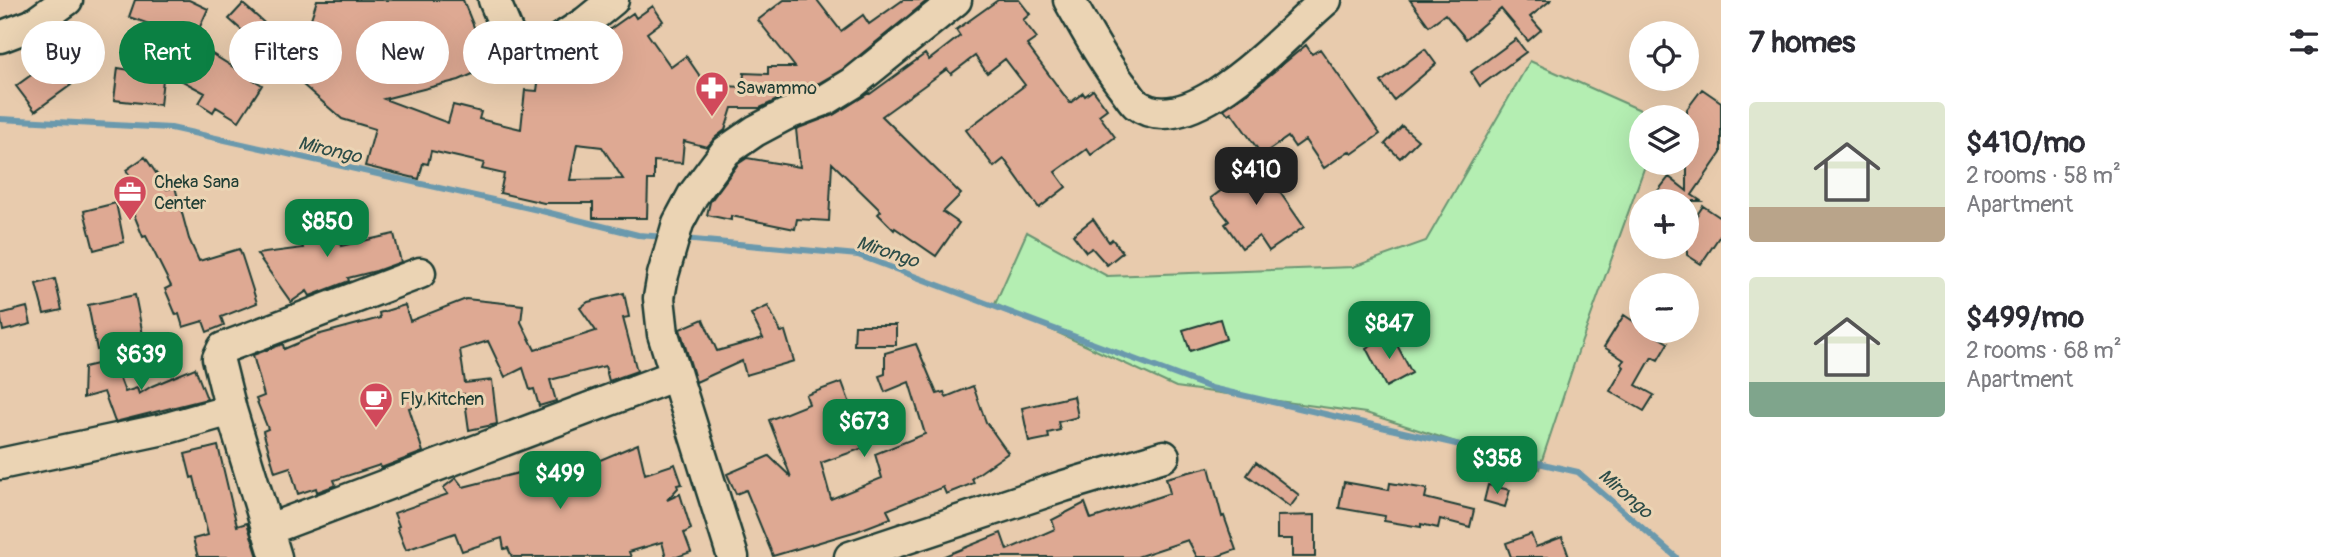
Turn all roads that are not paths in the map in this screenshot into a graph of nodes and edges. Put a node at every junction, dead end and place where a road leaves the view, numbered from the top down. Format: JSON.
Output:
{"nodes":[{"id":1,"x":66,"y":0,"type":"edge"},
{"id":2,"x":494,"y":0,"type":"edge"},
{"id":3,"x":613,"y":0,"type":"edge"},
{"id":4,"x":956,"y":0,"type":"edge"},
{"id":5,"x":1069,"y":0,"type":"edge"},
{"id":6,"x":1326,"y":0,"type":"edge"},
{"id":7,"x":0,"y":37,"type":"edge"},
{"id":8,"x":420,"y":273,"type":"dead end"},
{"id":9,"x":676,"y":375,"type":"junction"},
{"id":10,"x":232,"y":410,"type":"junction"},
{"id":11,"x":1164,"y":456,"type":"dead end"},
{"id":12,"x":0,"y":464,"type":"edge"},
{"id":13,"x":272,"y":543,"type":"edge"},
{"id":14,"x":733,"y":557,"type":"edge"},
{"id":15,"x":850,"y":557,"type":"edge"}],
"edges":[{"from":1,"to":7,"type":"street"},
{"from":2,"to":3,"type":"street"},
{"from":4,"to":9,"type":"street"},
{"from":5,"to":6,"type":"street"},
{"from":8,"to":10,"type":"street"},
{"from":9,"to":13,"type":"street"},
{"from":9,"to":14,"type":"street"},
{"from":10,"to":12,"type":"street"},
{"from":10,"to":13,"type":"street"},
{"from":11,"to":15,"type":"street"}]}
